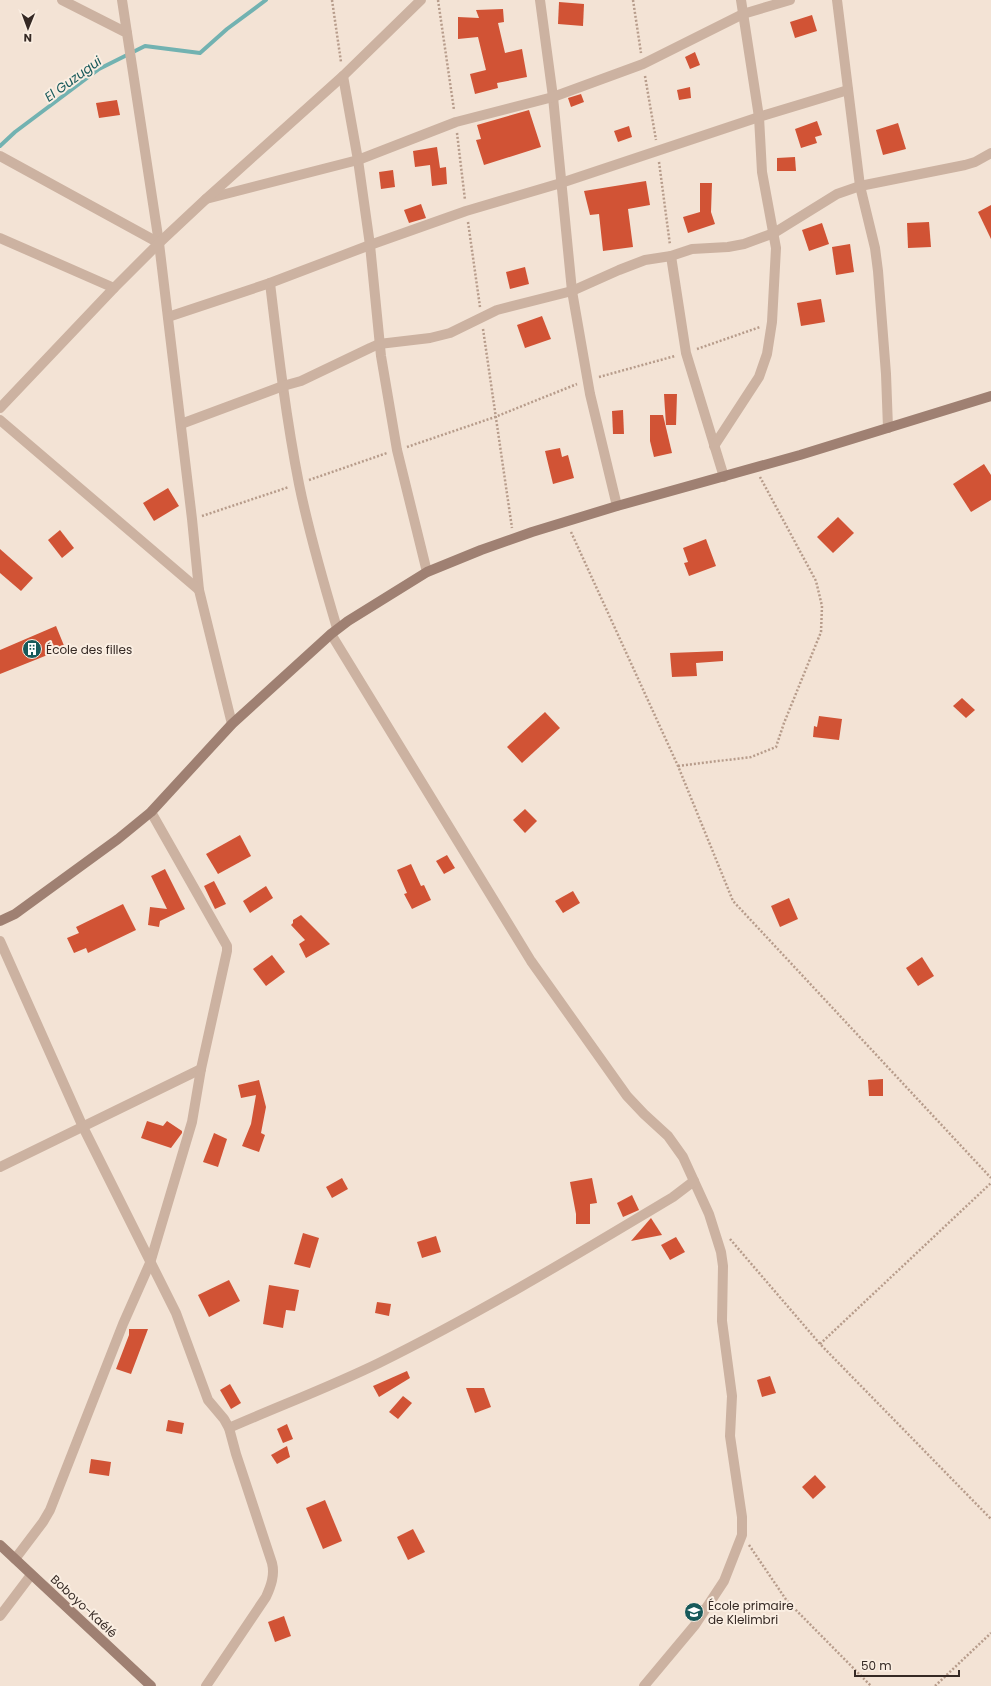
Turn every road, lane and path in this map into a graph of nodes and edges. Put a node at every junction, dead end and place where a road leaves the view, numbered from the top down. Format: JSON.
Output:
{"nodes":[{"id":1,"x":62,"y":0,"type":"edge"},
{"id":2,"x":122,"y":0,"type":"edge"},
{"id":3,"x":332,"y":0,"type":"edge"},
{"id":4,"x":421,"y":0,"type":"edge"},
{"id":5,"x":438,"y":0,"type":"edge"},
{"id":6,"x":540,"y":0,"type":"edge"},
{"id":7,"x":633,"y":0,"type":"edge"},
{"id":8,"x":741,"y":0,"type":"edge"},
{"id":9,"x":790,"y":0,"type":"edge"},
{"id":10,"x":837,"y":0,"type":"edge"},
{"id":11,"x":743,"y":14,"type":"junction"},
{"id":12,"x":127,"y":33,"type":"junction"},
{"id":13,"x":643,"y":64,"type":"junction"},
{"id":14,"x":342,"y":76,"type":"junction"},
{"id":15,"x":848,"y":90,"type":"junction"},
{"id":16,"x":553,"y":97,"type":"junction"},
{"id":17,"x":759,"y":117,"type":"junction"},
{"id":18,"x":456,"y":122,"type":"junction"},
{"id":19,"x":658,"y":150,"type":"junction"},
{"id":20,"x":991,"y":153,"type":"edge"},
{"id":21,"x":0,"y":156,"type":"edge"},
{"id":22,"x":358,"y":160,"type":"junction"},
{"id":23,"x":561,"y":183,"type":"junction"},
{"id":24,"x":860,"y":186,"type":"junction"},
{"id":25,"x":206,"y":199,"type":"junction"},
{"id":26,"x":466,"y":211,"type":"junction"},
{"id":27,"x":774,"y":233,"type":"junction"},
{"id":28,"x":0,"y":238,"type":"edge"},
{"id":29,"x":159,"y":243,"type":"junction"},
{"id":30,"x":370,"y":245,"type":"junction"},
{"id":31,"x":671,"y":256,"type":"junction"},
{"id":32,"x":270,"y":283,"type":"junction"},
{"id":33,"x":114,"y":288,"type":"junction"},
{"id":34,"x":572,"y":291,"type":"junction"},
{"id":35,"x":168,"y":316,"type":"junction"},
{"id":36,"x":482,"y":318,"type":"junction"},
{"id":37,"x":772,"y":322,"type":"junction"},
{"id":38,"x":379,"y":344,"type":"junction"},
{"id":39,"x":686,"y":353,"type":"junction"},
{"id":40,"x":587,"y":380,"type":"junction"},
{"id":41,"x":283,"y":386,"type":"junction"},
{"id":42,"x":991,"y":396,"type":"edge"},
{"id":43,"x":0,"y":408,"type":"edge"},
{"id":44,"x":495,"y":417,"type":"junction"},
{"id":45,"x":0,"y":420,"type":"edge"},
{"id":46,"x":181,"y":424,"type":"junction"},
{"id":47,"x":888,"y":428,"type":"junction"},
{"id":48,"x":714,"y":446,"type":"junction"},
{"id":49,"x":397,"y":450,"type":"junction"},
{"id":50,"x":756,"y":468,"type":"junction"},
{"id":51,"x":724,"y":477,"type":"junction"},
{"id":52,"x":299,"y":483,"type":"junction"},
{"id":53,"x":617,"y":506,"type":"junction"},
{"id":54,"x":192,"y":519,"type":"junction"},
{"id":55,"x":567,"y":522,"type":"junction"},
{"id":56,"x":513,"y":539,"type":"junction"},
{"id":57,"x":427,"y":572,"type":"junction"},
{"id":58,"x":199,"y":590,"type":"junction"},
{"id":59,"x":334,"y":631,"type":"junction"},
{"id":60,"x":232,"y":724,"type":"junction"},
{"id":61,"x":678,"y":766,"type":"junction"},
{"id":62,"x":151,"y":812,"type":"junction"},
{"id":63,"x":0,"y":921,"type":"edge"},
{"id":64,"x":0,"y":941,"type":"edge"},
{"id":65,"x":201,"y":1070,"type":"junction"},
{"id":66,"x":83,"y":1127,"type":"junction"},
{"id":67,"x":0,"y":1168,"type":"edge"},
{"id":68,"x":991,"y":1178,"type":"edge"},
{"id":69,"x":694,"y":1181,"type":"junction"},
{"id":70,"x":991,"y":1183,"type":"edge"},
{"id":71,"x":729,"y":1238,"type":"dead end"},
{"id":72,"x":150,"y":1263,"type":"junction"},
{"id":73,"x":820,"y":1344,"type":"junction"},
{"id":74,"x":229,"y":1428,"type":"junction"},
{"id":75,"x":991,"y":1519,"type":"edge"},
{"id":76,"x":742,"y":1535,"type":"junction"},
{"id":77,"x":0,"y":1545,"type":"edge"},
{"id":78,"x":15,"y":1559,"type":"junction"},
{"id":79,"x":31,"y":1575,"type":"junction"},
{"id":80,"x":0,"y":1616,"type":"edge"},
{"id":81,"x":991,"y":1633,"type":"edge"},
{"id":82,"x":151,"y":1686,"type":"edge"},
{"id":83,"x":206,"y":1686,"type":"edge"},
{"id":84,"x":644,"y":1686,"type":"edge"},
{"id":85,"x":871,"y":1686,"type":"edge"},
{"id":86,"x":935,"y":1686,"type":"edge"}],
"edges":[{"from":1,"to":12,"type":"street"},
{"from":2,"to":12,"type":"street"},
{"from":3,"to":14,"type":"path"},
{"from":4,"to":14,"type":"street"},
{"from":5,"to":18,"type":"path"},
{"from":6,"to":16,"type":"street"},
{"from":7,"to":13,"type":"path"},
{"from":8,"to":11,"type":"street"},
{"from":9,"to":11,"type":"street"},
{"from":10,"to":15,"type":"street"},
{"from":11,"to":13,"type":"street"},
{"from":11,"to":17,"type":"street"},
{"from":12,"to":29,"type":"street"},
{"from":13,"to":16,"type":"street"},
{"from":13,"to":19,"type":"path"},
{"from":14,"to":22,"type":"street"},
{"from":14,"to":25,"type":"street"},
{"from":15,"to":17,"type":"street"},
{"from":15,"to":24,"type":"street"},
{"from":16,"to":18,"type":"street"},
{"from":16,"to":23,"type":"street"},
{"from":17,"to":19,"type":"street"},
{"from":17,"to":27,"type":"street"},
{"from":18,"to":22,"type":"street"},
{"from":18,"to":26,"type":"path"},
{"from":19,"to":23,"type":"street"},
{"from":19,"to":31,"type":"path"},
{"from":20,"to":24,"type":"street"},
{"from":21,"to":29,"type":"street"},
{"from":22,"to":25,"type":"street"},
{"from":22,"to":30,"type":"street"},
{"from":23,"to":26,"type":"street"},
{"from":23,"to":34,"type":"street"},
{"from":24,"to":27,"type":"street"},
{"from":24,"to":47,"type":"street"},
{"from":25,"to":29,"type":"street"},
{"from":26,"to":30,"type":"street"},
{"from":26,"to":36,"type":"path"},
{"from":27,"to":31,"type":"street"},
{"from":27,"to":37,"type":"street"},
{"from":28,"to":33,"type":"street"},
{"from":29,"to":33,"type":"street"},
{"from":29,"to":35,"type":"street"},
{"from":30,"to":32,"type":"street"},
{"from":30,"to":38,"type":"street"},
{"from":31,"to":34,"type":"street"},
{"from":31,"to":39,"type":"street"},
{"from":32,"to":35,"type":"street"},
{"from":32,"to":41,"type":"street"},
{"from":33,"to":43,"type":"street"},
{"from":34,"to":36,"type":"street"},
{"from":34,"to":40,"type":"street"},
{"from":35,"to":46,"type":"street"},
{"from":36,"to":38,"type":"street"},
{"from":36,"to":44,"type":"path"},
{"from":37,"to":39,"type":"path"},
{"from":37,"to":48,"type":"street"},
{"from":38,"to":41,"type":"street"},
{"from":38,"to":49,"type":"street"},
{"from":39,"to":40,"type":"path"},
{"from":39,"to":48,"type":"street"},
{"from":40,"to":44,"type":"path"},
{"from":40,"to":53,"type":"street"},
{"from":41,"to":46,"type":"street"},
{"from":41,"to":52,"type":"street"},
{"from":42,"to":47,"type":"street"},
{"from":44,"to":49,"type":"path"},
{"from":44,"to":56,"type":"path"},
{"from":45,"to":58,"type":"street"},
{"from":46,"to":54,"type":"street"},
{"from":47,"to":50,"type":"street"},
{"from":48,"to":51,"type":"street"},
{"from":49,"to":52,"type":"path"},
{"from":49,"to":57,"type":"street"},
{"from":50,"to":51,"type":"street"},
{"from":50,"to":61,"type":"path"},
{"from":51,"to":53,"type":"street"},
{"from":52,"to":54,"type":"path"},
{"from":52,"to":59,"type":"street"},
{"from":53,"to":55,"type":"street"},
{"from":54,"to":58,"type":"street"},
{"from":55,"to":56,"type":"street"},
{"from":55,"to":61,"type":"path"},
{"from":56,"to":57,"type":"street"},
{"from":57,"to":59,"type":"street"},
{"from":58,"to":60,"type":"street"},
{"from":59,"to":60,"type":"street"},
{"from":59,"to":69,"type":"street"},
{"from":60,"to":62,"type":"street"},
{"from":61,"to":68,"type":"path"},
{"from":62,"to":63,"type":"street"},
{"from":62,"to":65,"type":"street"},
{"from":64,"to":66,"type":"street"},
{"from":65,"to":66,"type":"street"},
{"from":65,"to":72,"type":"street"},
{"from":66,"to":67,"type":"street"},
{"from":66,"to":72,"type":"street"},
{"from":69,"to":74,"type":"street"},
{"from":69,"to":76,"type":"street"},
{"from":70,"to":73,"type":"path"},
{"from":71,"to":73,"type":"path"},
{"from":72,"to":74,"type":"street"},
{"from":72,"to":78,"type":"street"},
{"from":73,"to":75,"type":"path"},
{"from":74,"to":83,"type":"street"},
{"from":76,"to":84,"type":"street"},
{"from":76,"to":85,"type":"path"},
{"from":77,"to":78,"type":"street","name":"Boboyo-Kaélé"},
{"from":78,"to":79,"type":"street","name":"Boboyo-Kaélé"},
{"from":79,"to":80,"type":"street"},
{"from":79,"to":82,"type":"street","name":"Boboyo-Kaélé"},
{"from":81,"to":86,"type":"path"}]}
